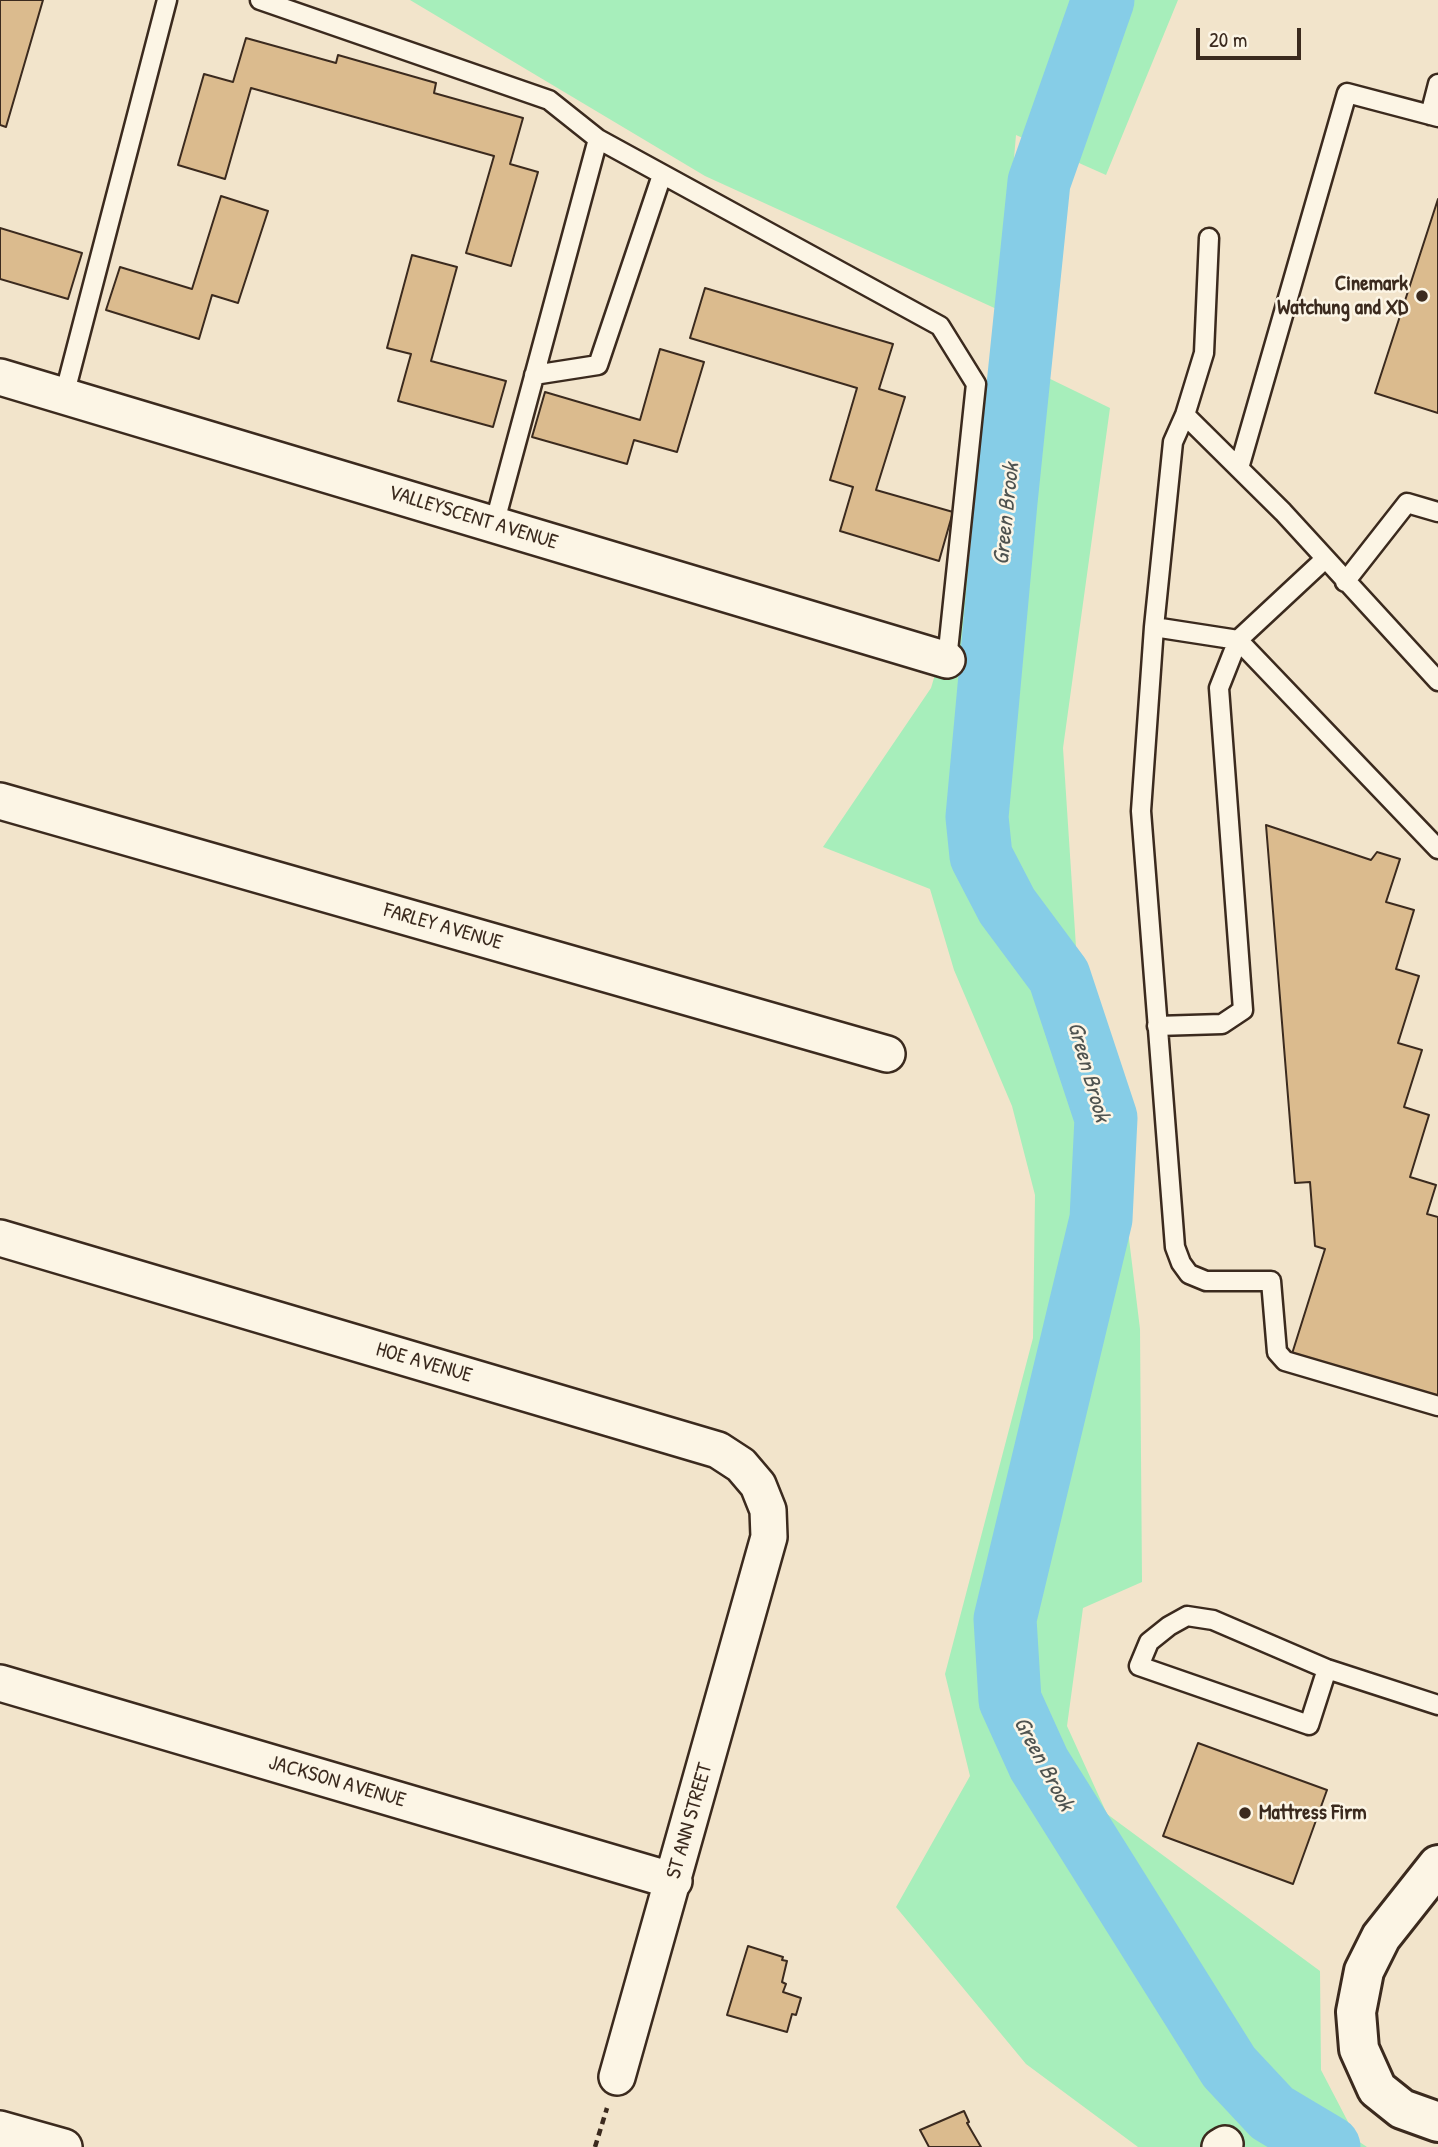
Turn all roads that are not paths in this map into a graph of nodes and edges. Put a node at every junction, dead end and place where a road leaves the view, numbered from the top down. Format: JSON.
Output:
{"nodes":[{"id":1,"x":167,"y":0,"type":"edge"},
{"id":2,"x":260,"y":0,"type":"edge"},
{"id":3,"x":1438,"y":84,"type":"edge"},
{"id":4,"x":1434,"y":116,"type":"edge"},
{"id":5,"x":597,"y":139,"type":"junction"},
{"id":6,"x":662,"y":174,"type":"junction"},
{"id":7,"x":1209,"y":238,"type":"dead end"},
{"id":8,"x":534,"y":375,"type":"junction"},
{"id":9,"x":0,"y":377,"type":"edge"},
{"id":10,"x":64,"y":396,"type":"junction"},
{"id":11,"x":1185,"y":415,"type":"junction"},
{"id":12,"x":1239,"y":468,"type":"junction"},
{"id":13,"x":1438,"y":512,"type":"edge"},
{"id":14,"x":494,"y":525,"type":"junction"},
{"id":15,"x":1325,"y":559,"type":"junction"},
{"id":16,"x":1346,"y":582,"type":"junction"},
{"id":17,"x":1154,"y":628,"type":"junction"},
{"id":18,"x":1238,"y":640,"type":"junction"},
{"id":19,"x":947,"y":660,"type":"joint"},
{"id":20,"x":1438,"y":681,"type":"edge"},
{"id":21,"x":0,"y":801,"type":"edge"},
{"id":22,"x":1438,"y":849,"type":"edge"},
{"id":23,"x":1157,"y":1026,"type":"junction"},
{"id":24,"x":887,"y":1054,"type":"dead end"},
{"id":25,"x":0,"y":1238,"type":"edge"},
{"id":26,"x":1438,"y":1406,"type":"edge"},
{"id":27,"x":762,"y":1564,"type":"joint"},
{"id":28,"x":1327,"y":1669,"type":"junction"},
{"id":29,"x":0,"y":1683,"type":"edge"},
{"id":30,"x":1438,"y":1705,"type":"edge"},
{"id":31,"x":1438,"y":1865,"type":"edge"},
{"id":32,"x":674,"y":1881,"type":"junction"},
{"id":33,"x":617,"y":2077,"type":"dead end"},
{"id":34,"x":1438,"y":2122,"type":"edge"},
{"id":35,"x":0,"y":2129,"type":"edge"},
{"id":36,"x":64,"y":2147,"type":"edge"}],
"edges":[{"from":1,"to":10,"type":"lane"},
{"from":2,"to":5,"type":"lane"},
{"from":3,"to":4,"type":"lane"},
{"from":4,"to":12,"type":"lane"},
{"from":5,"to":6,"type":"lane"},
{"from":5,"to":8,"type":"lane"},
{"from":6,"to":8,"type":"lane"},
{"from":6,"to":19,"type":"lane"},
{"from":7,"to":11,"type":"lane"},
{"from":8,"to":14,"type":"lane"},
{"from":9,"to":10,"type":"street","name":"VALLEYSCENT AVENUE"},
{"from":10,"to":14,"type":"street","name":"VALLEYSCENT AVENUE"},
{"from":11,"to":12,"type":"lane"},
{"from":11,"to":17,"type":"lane"},
{"from":12,"to":15,"type":"lane"},
{"from":13,"to":16,"type":"lane"},
{"from":14,"to":19,"type":"street","name":"VALLEYSCENT AVENUE"},
{"from":15,"to":16,"type":"lane"},
{"from":15,"to":18,"type":"lane"},
{"from":16,"to":20,"type":"lane"},
{"from":17,"to":18,"type":"lane"},
{"from":17,"to":23,"type":"lane"},
{"from":18,"to":22,"type":"lane"},
{"from":18,"to":23,"type":"lane"},
{"from":21,"to":24,"type":"street","name":"FARLEY AVENUE"},
{"from":23,"to":26,"type":"lane"},
{"from":25,"to":27,"type":"street","name":"HOE AVENUE"},
{"from":27,"to":32,"type":"street","name":"ST ANN STREET"},
{"from":28,"to":28,"type":"lane"},
{"from":28,"to":30,"type":"lane"},
{"from":29,"to":32,"type":"street","name":"JACKSON AVENUE"},
{"from":31,"to":34,"type":"highway"},
{"from":32,"to":33,"type":"street","name":"ST ANN STREET"},
{"from":35,"to":36,"type":"street"}]}
